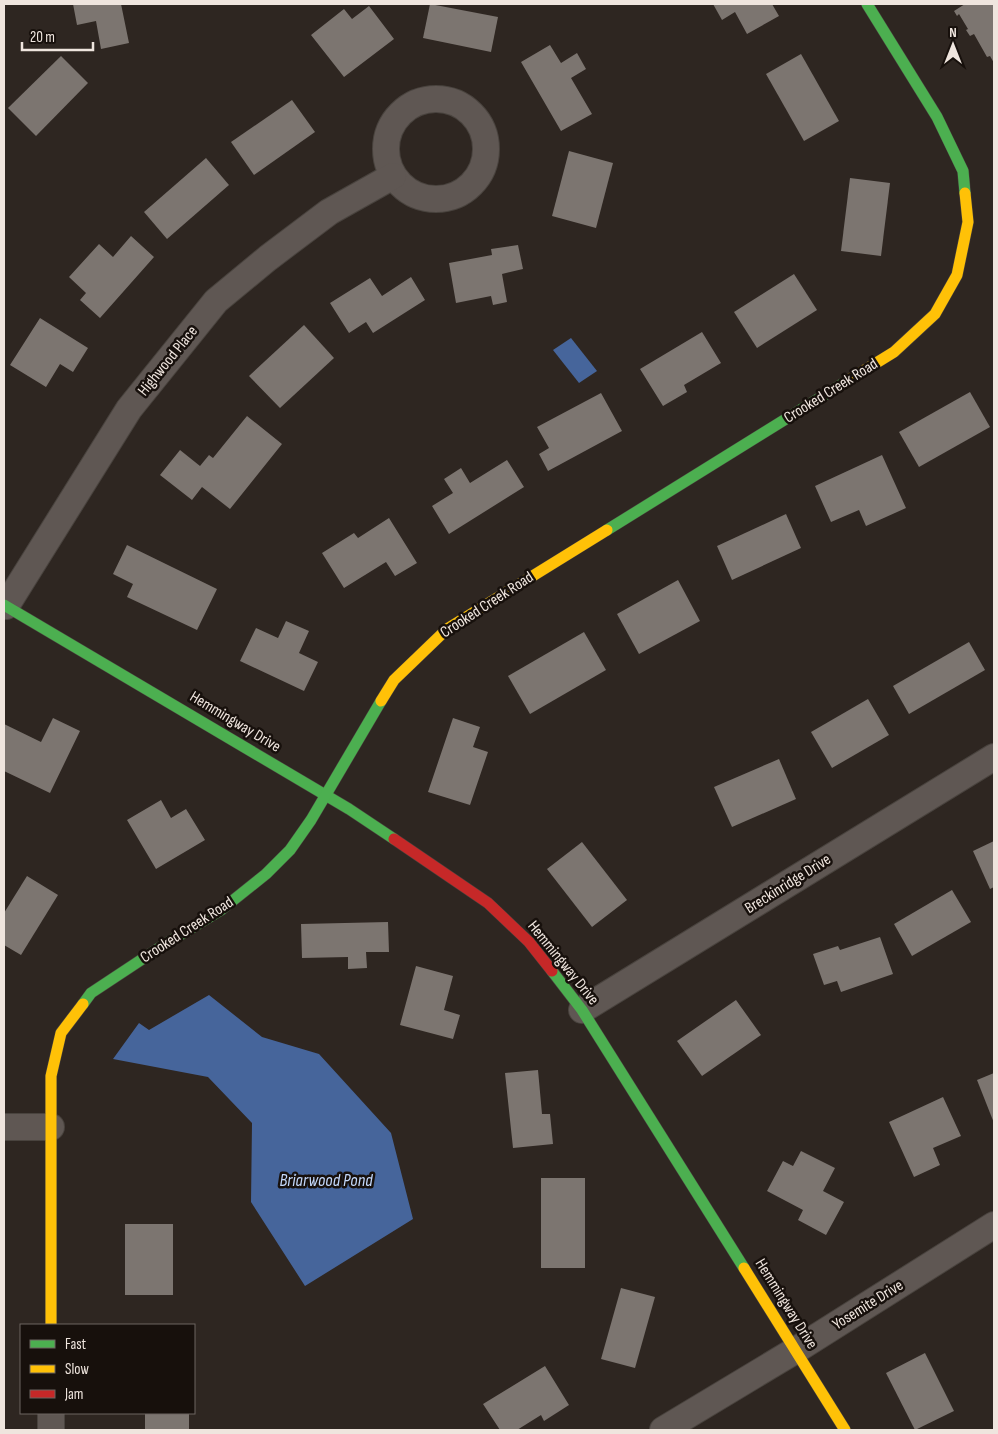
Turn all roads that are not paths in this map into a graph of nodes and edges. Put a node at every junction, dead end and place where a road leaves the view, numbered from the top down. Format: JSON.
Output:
{"nodes":[{"id":1,"x":867,"y":4,"type":"edge"},
{"id":2,"x":393,"y":176,"type":"dead end"},
{"id":3,"x":5,"y":606,"type":"edge"},
{"id":4,"x":994,"y":757,"type":"edge"},
{"id":5,"x":325,"y":795,"type":"junction"},
{"id":6,"x":582,"y":1010,"type":"junction"},
{"id":7,"x":4,"y":1127,"type":"edge"},
{"id":8,"x":51,"y":1127,"type":"junction"},
{"id":9,"x":994,"y":1225,"type":"edge"},
{"id":10,"x":51,"y":1324,"type":"edge"},
{"id":11,"x":796,"y":1350,"type":"junction"},
{"id":12,"x":51,"y":1414,"type":"edge"},
{"id":13,"x":51,"y":1430,"type":"edge"},
{"id":14,"x":663,"y":1430,"type":"edge"},
{"id":15,"x":844,"y":1430,"type":"edge"}],
"edges":[{"from":1,"to":5,"type":"street","name":"Crooked Creek Road"},
{"from":2,"to":3,"type":"street","name":"Highwood Place"},
{"from":3,"to":5,"type":"street","name":"Hemmingway Drive"},
{"from":4,"to":6,"type":"street","name":"Breckinridge Drive"},
{"from":5,"to":6,"type":"street","name":"Hemmingway Drive"},
{"from":5,"to":8,"type":"street","name":"Crooked Creek Road"},
{"from":6,"to":11,"type":"street","name":"Hemmingway Drive"},
{"from":7,"to":8,"type":"street"},
{"from":8,"to":10,"type":"street","name":"Crooked Creek Road"},
{"from":9,"to":11,"type":"street","name":"Yosemite Drive"},
{"from":11,"to":14,"type":"street","name":"Yosemite Drive"},
{"from":11,"to":15,"type":"street","name":"Hemmingway Drive"},
{"from":12,"to":13,"type":"street"}]}
